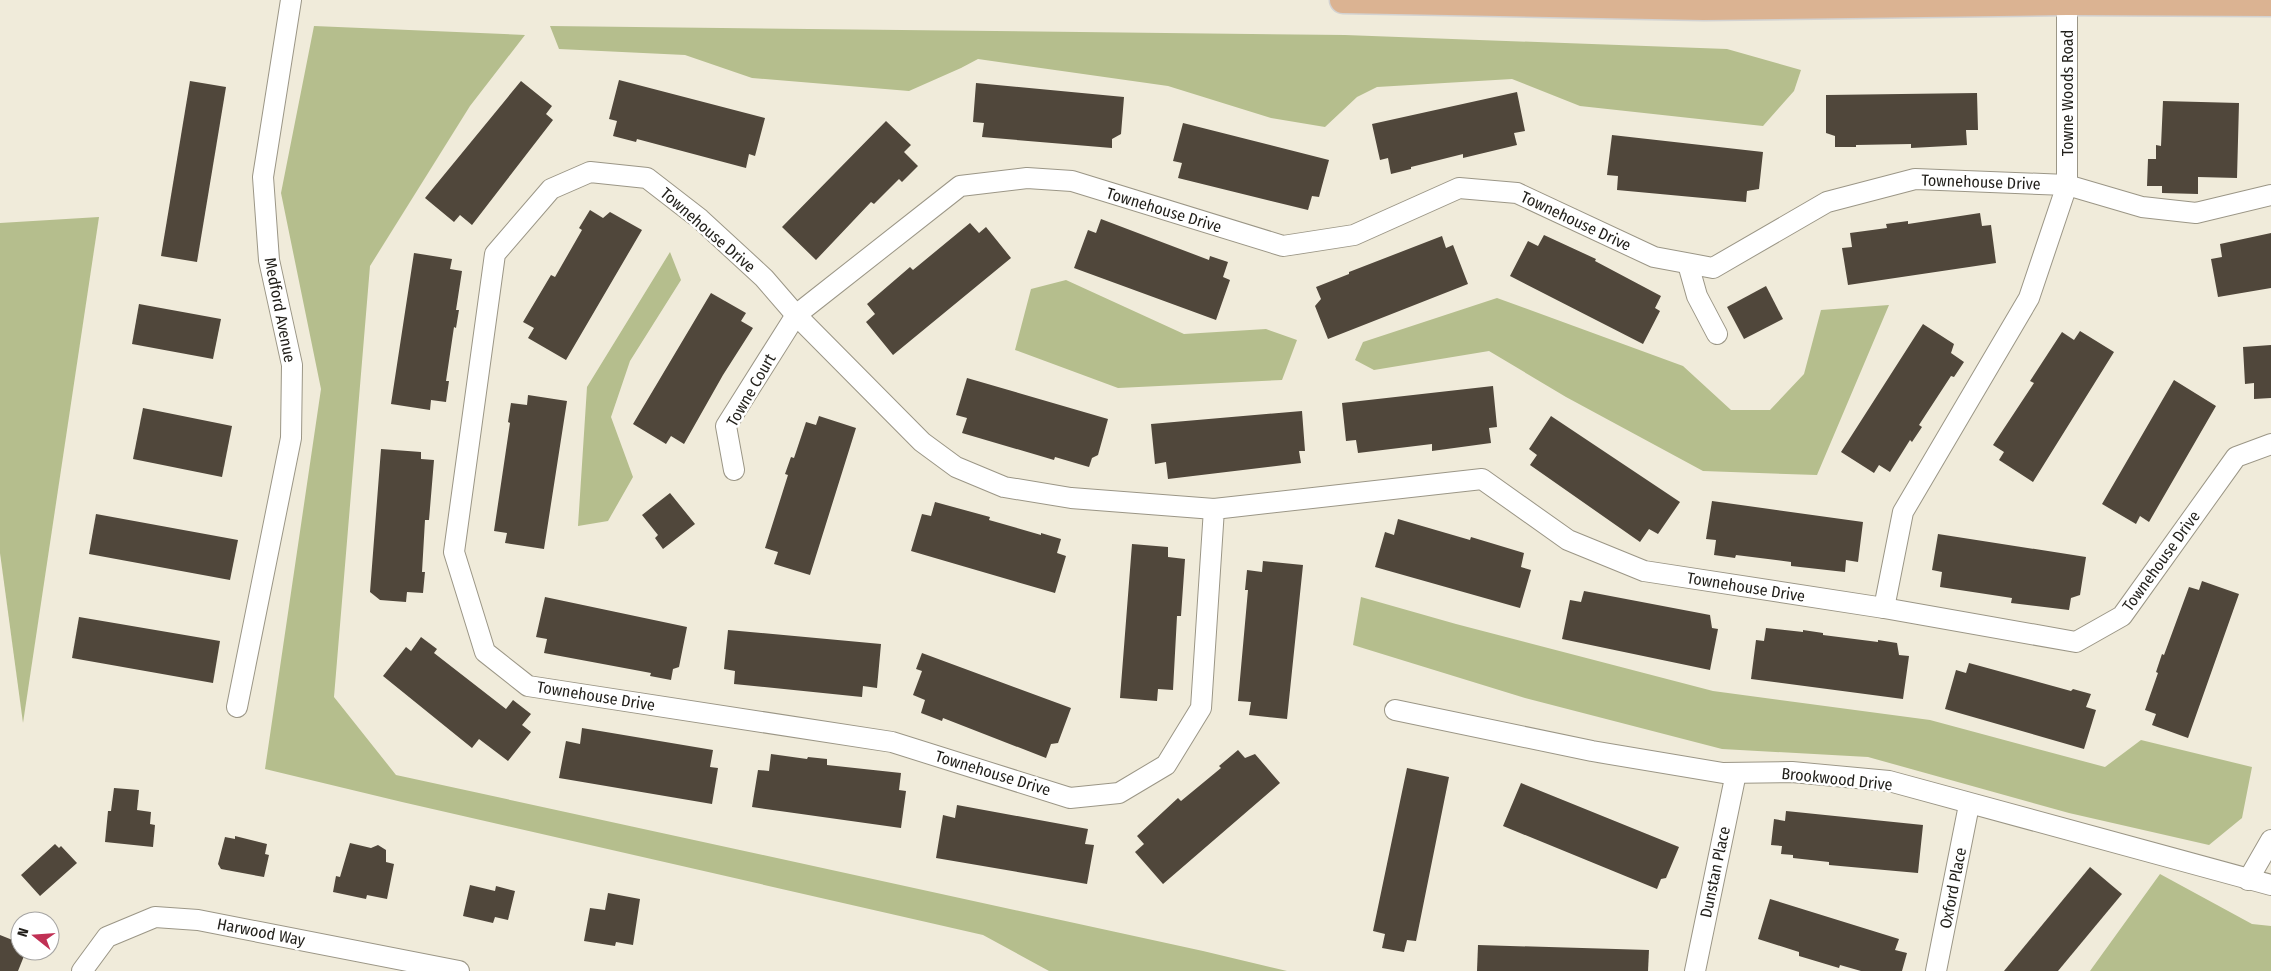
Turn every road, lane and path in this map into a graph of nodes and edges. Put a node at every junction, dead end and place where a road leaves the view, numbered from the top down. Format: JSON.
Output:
{"nodes":[{"id":1,"x":292,"y":0,"type":"edge"},
{"id":2,"x":1343,"y":0,"type":"edge"},
{"id":3,"x":2067,"y":2,"type":"junction"},
{"id":4,"x":2271,"y":4,"type":"edge"},
{"id":5,"x":2067,"y":185,"type":"junction"},
{"id":6,"x":2271,"y":195,"type":"edge"},
{"id":7,"x":1688,"y":264,"type":"junction"},
{"id":8,"x":796,"y":315,"type":"junction"},
{"id":9,"x":1718,"y":334,"type":"dead end"},
{"id":10,"x":2271,"y":444,"type":"edge"},
{"id":11,"x":734,"y":470,"type":"dead end"},
{"id":12,"x":1214,"y":509,"type":"junction"},
{"id":13,"x":1884,"y":608,"type":"junction"},
{"id":14,"x":237,"y":707,"type":"dead end"},
{"id":15,"x":1395,"y":710,"type":"dead end"},
{"id":16,"x":1736,"y":772,"type":"junction"},
{"id":17,"x":1970,"y":805,"type":"junction"},
{"id":18,"x":2271,"y":840,"type":"edge"},
{"id":19,"x":2248,"y":880,"type":"junction"},
{"id":20,"x":2271,"y":885,"type":"edge"},
{"id":21,"x":82,"y":971,"type":"edge"},
{"id":22,"x":459,"y":971,"type":"edge"},
{"id":23,"x":1695,"y":971,"type":"edge"},
{"id":24,"x":1936,"y":971,"type":"edge"}],
"edges":[{"from":1,"to":14,"type":"street","name":"Medford Avenue"},
{"from":2,"to":3,"type":"main road"},
{"from":3,"to":4,"type":"main road"},
{"from":3,"to":5,"type":"street","name":"Towne Woods Road"},
{"from":5,"to":6,"type":"street","name":"Townehouse Drive"},
{"from":5,"to":7,"type":"street","name":"Townehouse Drive"},
{"from":5,"to":13,"type":"street","name":"Townehouse Drive"},
{"from":7,"to":8,"type":"street","name":"Townehouse Drive"},
{"from":7,"to":9,"type":"street"},
{"from":8,"to":11,"type":"street","name":"Towne Court"},
{"from":8,"to":12,"type":"street","name":"Townehouse Drive"},
{"from":8,"to":12,"type":"street","name":"Townehouse Drive"},
{"from":10,"to":13,"type":"street","name":"Townehouse Drive"},
{"from":12,"to":13,"type":"street","name":"Townehouse Drive"},
{"from":15,"to":16,"type":"street","name":"Brookwood Drive"},
{"from":16,"to":17,"type":"street","name":"Brookwood Drive"},
{"from":16,"to":23,"type":"street","name":"Dunstan Place"},
{"from":17,"to":19,"type":"street","name":"Brookwood Drive"},
{"from":17,"to":24,"type":"street","name":"Oxford Place"},
{"from":18,"to":19,"type":"street"},
{"from":19,"to":20,"type":"street","name":"Brookwood Drive"},
{"from":21,"to":22,"type":"street","name":"Harwood Way"}]}
